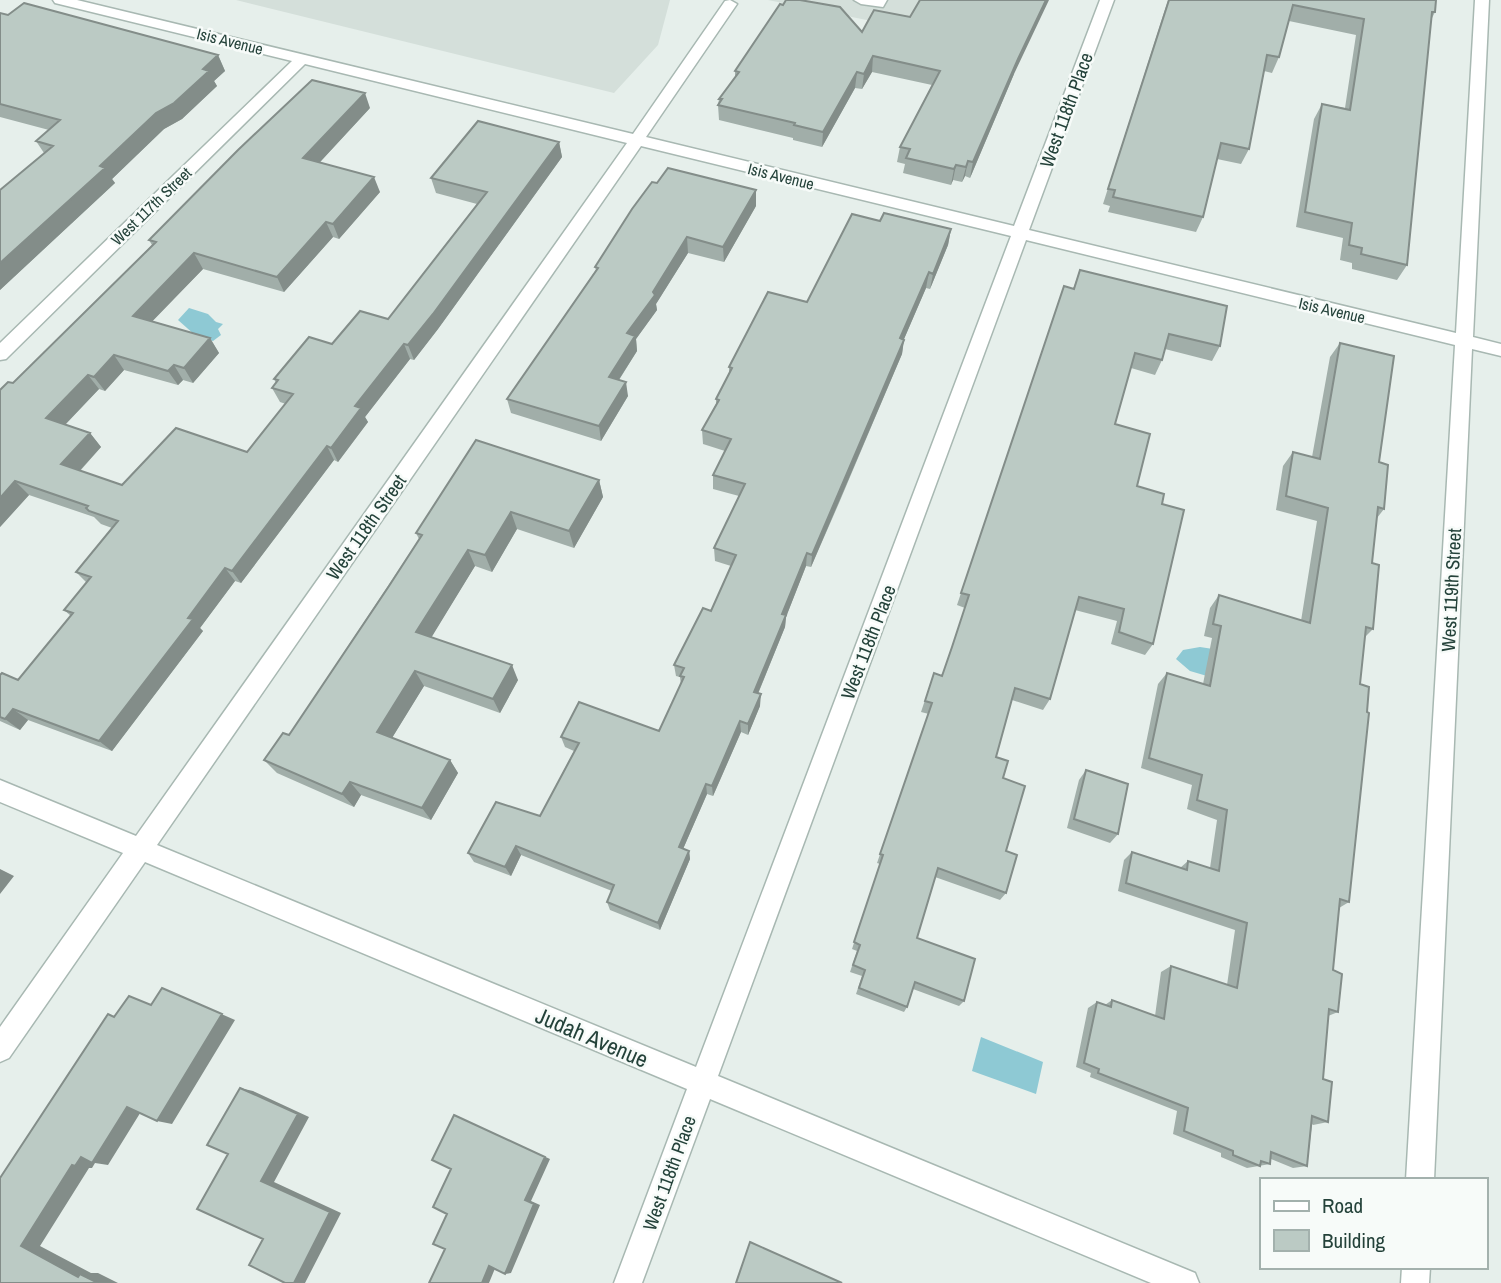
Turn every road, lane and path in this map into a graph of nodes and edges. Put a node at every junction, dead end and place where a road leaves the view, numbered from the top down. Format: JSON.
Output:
{"nodes":[{"id":1,"x":60,"y":0,"type":"edge"},
{"id":2,"x":861,"y":0,"type":"edge"},
{"id":3,"x":880,"y":0,"type":"edge"},
{"id":4,"x":1107,"y":0,"type":"edge"},
{"id":5,"x":1482,"y":0,"type":"edge"},
{"id":6,"x":730,"y":4,"type":"dead end"},
{"id":7,"x":302,"y":59,"type":"junction"},
{"id":8,"x":637,"y":140,"type":"junction"},
{"id":9,"x":1020,"y":235,"type":"junction"},
{"id":10,"x":1464,"y":341,"type":"junction"},
{"id":11,"x":1501,"y":351,"type":"edge"},
{"id":12,"x":0,"y":354,"type":"edge"},
{"id":13,"x":0,"y":791,"type":"edge"},
{"id":14,"x":140,"y":850,"type":"junction"},
{"id":15,"x":0,"y":1049,"type":"edge"},
{"id":16,"x":703,"y":1083,"type":"junction"},
{"id":17,"x":1420,"y":1178,"type":"edge"},
{"id":18,"x":628,"y":1283,"type":"edge"},
{"id":19,"x":1185,"y":1283,"type":"edge"}],
"edges":[{"from":1,"to":7,"type":"street","name":"Isis Avenue"},
{"from":2,"to":3,"type":"street"},
{"from":4,"to":9,"type":"street","name":"West 118th Place"},
{"from":5,"to":10,"type":"street","name":"West 119th Street"},
{"from":6,"to":8,"type":"street","name":"West 118th Street"},
{"from":7,"to":8,"type":"street","name":"Isis Avenue"},
{"from":7,"to":12,"type":"street","name":"West 117th Street"},
{"from":8,"to":9,"type":"street","name":"Isis Avenue"},
{"from":8,"to":14,"type":"street","name":"West 118th Street"},
{"from":9,"to":10,"type":"street","name":"Isis Avenue"},
{"from":9,"to":16,"type":"street","name":"West 118th Place"},
{"from":10,"to":11,"type":"street","name":"Isis Avenue"},
{"from":10,"to":17,"type":"street","name":"West 119th Street"},
{"from":13,"to":14,"type":"street","name":"Judah Avenue"},
{"from":14,"to":15,"type":"street","name":"West 118th Street"},
{"from":14,"to":16,"type":"street","name":"Judah Avenue"},
{"from":16,"to":18,"type":"street","name":"West 118th Place"},
{"from":16,"to":19,"type":"street","name":"Judah Avenue"}]}
